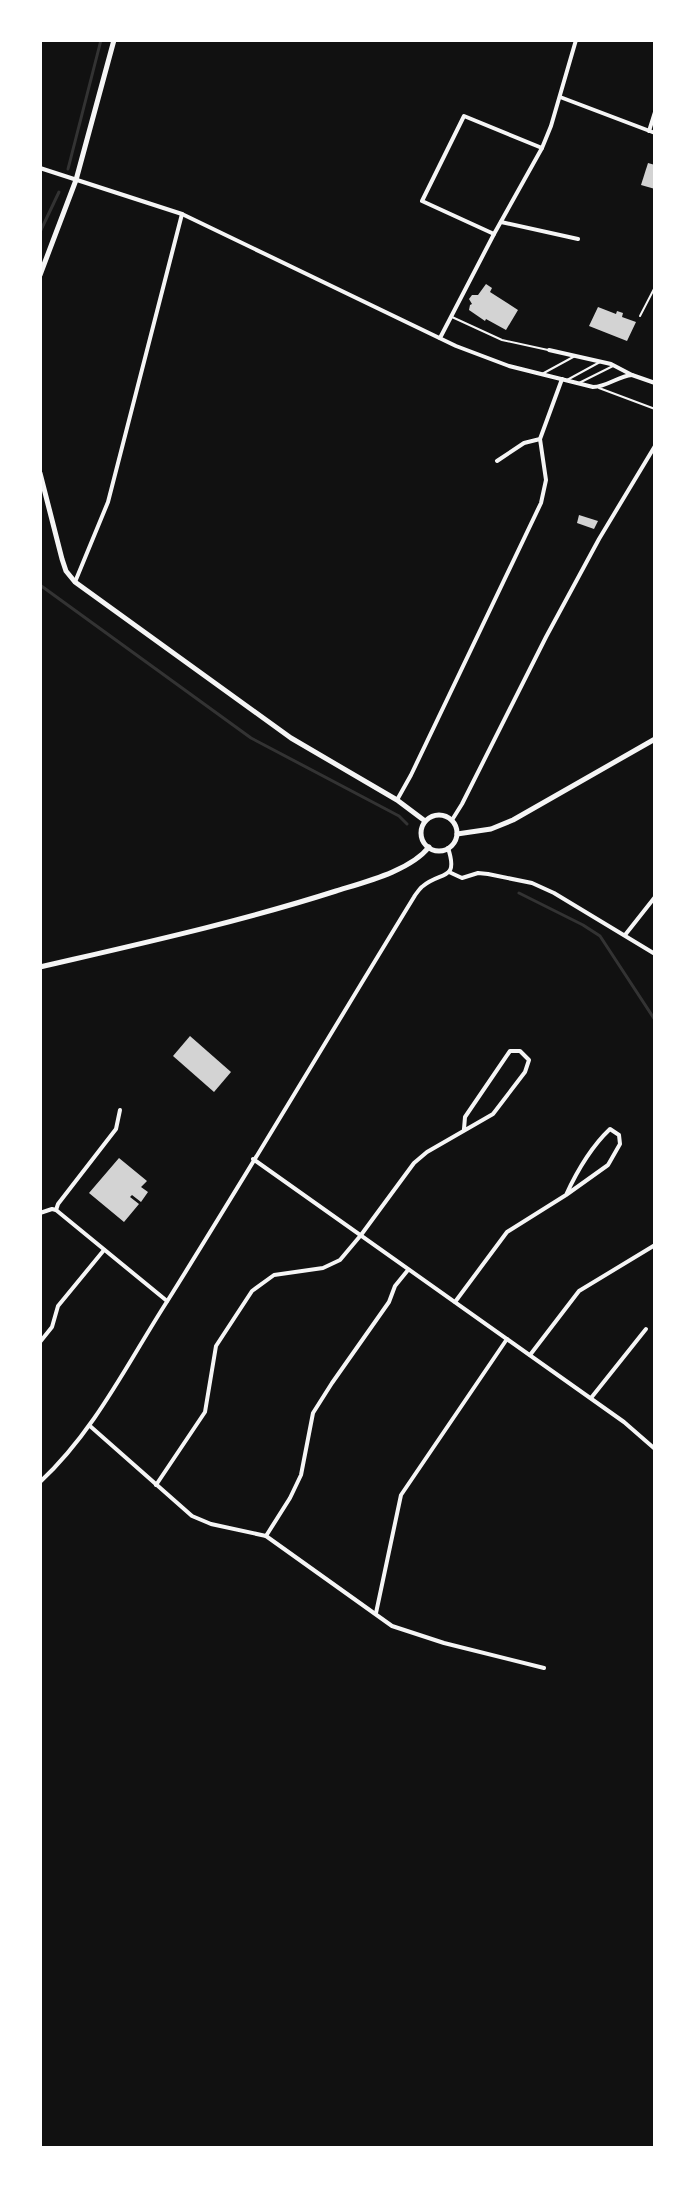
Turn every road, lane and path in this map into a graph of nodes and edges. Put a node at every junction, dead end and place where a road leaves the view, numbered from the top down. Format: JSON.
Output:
{"nodes":[{"id":1,"x":114,"y":40,"type":"edge"},
{"id":2,"x":576,"y":40,"type":"edge"},
{"id":3,"x":559,"y":97,"type":"junction"},
{"id":4,"x":655,"y":112,"type":"edge"},
{"id":5,"x":652,"y":132,"type":"edge"},
{"id":6,"x":542,"y":148,"type":"junction"},
{"id":7,"x":40,"y":168,"type":"edge"},
{"id":8,"x":73,"y":179,"type":"junction"},
{"id":9,"x":182,"y":214,"type":"junction"},
{"id":10,"x":501,"y":222,"type":"junction"},
{"id":11,"x":494,"y":234,"type":"junction"},
{"id":12,"x":578,"y":239,"type":"dead end"},
{"id":13,"x":40,"y":275,"type":"edge"},
{"id":14,"x":655,"y":287,"type":"edge"},
{"id":15,"x":640,"y":316,"type":"dead end"},
{"id":16,"x":451,"y":317,"type":"junction"},
{"id":17,"x":440,"y":338,"type":"junction"},
{"id":18,"x":549,"y":350,"type":"joint"},
{"id":19,"x":577,"y":356,"type":"junction"},
{"id":20,"x":602,"y":361,"type":"junction"},
{"id":21,"x":615,"y":365,"type":"junction"},
{"id":22,"x":541,"y":374,"type":"junction"},
{"id":23,"x":632,"y":375,"type":"junction"},
{"id":24,"x":564,"y":380,"type":"junction"},
{"id":25,"x":655,"y":383,"type":"edge"},
{"id":26,"x":578,"y":384,"type":"junction"},
{"id":27,"x":597,"y":387,"type":"junction"},
{"id":28,"x":655,"y":409,"type":"edge"},
{"id":29,"x":540,"y":439,"type":"junction"},
{"id":30,"x":655,"y":446,"type":"edge"},
{"id":31,"x":497,"y":461,"type":"dead end"},
{"id":32,"x":40,"y":473,"type":"edge"},
{"id":33,"x":75,"y":582,"type":"junction"},
{"id":34,"x":655,"y":739,"type":"edge"},
{"id":35,"x":397,"y":800,"type":"junction"},
{"id":36,"x":452,"y":820,"type":"junction"},
{"id":37,"x":425,"y":821,"type":"junction"},
{"id":38,"x":457,"y":834,"type":"junction"},
{"id":39,"x":429,"y":847,"type":"junction"},
{"id":40,"x":448,"y":848,"type":"junction"},
{"id":41,"x":449,"y":872,"type":"junction"},
{"id":42,"x":655,"y":897,"type":"edge"},
{"id":43,"x":625,"y":935,"type":"junction"},
{"id":44,"x":655,"y":954,"type":"edge"},
{"id":45,"x":40,"y":967,"type":"edge"},
{"id":46,"x":120,"y":1110,"type":"dead end"},
{"id":47,"x":464,"y":1129,"type":"junction"},
{"id":48,"x":253,"y":1159,"type":"junction"},
{"id":49,"x":566,"y":1195,"type":"junction"},
{"id":50,"x":54,"y":1209,"type":"junction"},
{"id":51,"x":40,"y":1213,"type":"edge"},
{"id":52,"x":361,"y":1235,"type":"junction"},
{"id":53,"x":655,"y":1245,"type":"edge"},
{"id":54,"x":104,"y":1250,"type":"junction"},
{"id":55,"x":408,"y":1269,"type":"junction"},
{"id":56,"x":167,"y":1301,"type":"junction"},
{"id":57,"x":455,"y":1302,"type":"junction"},
{"id":58,"x":646,"y":1329,"type":"dead end"},
{"id":59,"x":507,"y":1339,"type":"junction"},
{"id":60,"x":40,"y":1342,"type":"edge"},
{"id":61,"x":530,"y":1355,"type":"junction"},
{"id":62,"x":591,"y":1398,"type":"junction"},
{"id":63,"x":90,"y":1426,"type":"junction"},
{"id":64,"x":655,"y":1449,"type":"edge"},
{"id":65,"x":40,"y":1482,"type":"edge"},
{"id":66,"x":156,"y":1485,"type":"junction"},
{"id":67,"x":266,"y":1536,"type":"junction"},
{"id":68,"x":375,"y":1614,"type":"junction"},
{"id":69,"x":544,"y":1668,"type":"dead end"}],
"edges":[{"from":1,"to":8,"type":"street"},
{"from":2,"to":3,"type":"street"},
{"from":3,"to":5,"type":"street"},
{"from":3,"to":6,"type":"street"},
{"from":4,"to":5,"type":"street"},
{"from":6,"to":10,"type":"street"},
{"from":6,"to":11,"type":"street"},
{"from":7,"to":8,"type":"street"},
{"from":8,"to":9,"type":"street"},
{"from":8,"to":13,"type":"street"},
{"from":9,"to":17,"type":"street"},
{"from":9,"to":33,"type":"street"},
{"from":10,"to":11,"type":"street"},
{"from":10,"to":12,"type":"street"},
{"from":11,"to":16,"type":"street"},
{"from":14,"to":15,"type":"lane"},
{"from":16,"to":17,"type":"street"},
{"from":16,"to":18,"type":"lane"},
{"from":17,"to":22,"type":"street"},
{"from":18,"to":19,"type":"street"},
{"from":19,"to":20,"type":"street"},
{"from":19,"to":22,"type":"lane"},
{"from":20,"to":21,"type":"street"},
{"from":20,"to":24,"type":"lane"},
{"from":21,"to":23,"type":"street"},
{"from":21,"to":26,"type":"lane"},
{"from":22,"to":24,"type":"street"},
{"from":23,"to":25,"type":"street"},
{"from":23,"to":27,"type":"street"},
{"from":24,"to":26,"type":"street"},
{"from":24,"to":29,"type":"street"},
{"from":26,"to":27,"type":"street"},
{"from":27,"to":28,"type":"lane"},
{"from":29,"to":31,"type":"street"},
{"from":29,"to":35,"type":"street"},
{"from":30,"to":36,"type":"street"},
{"from":32,"to":33,"type":"street"},
{"from":33,"to":35,"type":"street"},
{"from":34,"to":38,"type":"street"},
{"from":35,"to":37,"type":"street"},
{"from":36,"to":37,"type":"street"},
{"from":36,"to":38,"type":"street"},
{"from":37,"to":39,"type":"street"},
{"from":38,"to":40,"type":"street"},
{"from":39,"to":40,"type":"street"},
{"from":39,"to":45,"type":"street"},
{"from":40,"to":41,"type":"street"},
{"from":41,"to":43,"type":"street"},
{"from":41,"to":48,"type":"street"},
{"from":42,"to":43,"type":"street"},
{"from":43,"to":44,"type":"street"},
{"from":46,"to":50,"type":"street"},
{"from":47,"to":47,"type":"street"},
{"from":47,"to":52,"type":"street"},
{"from":48,"to":52,"type":"street"},
{"from":48,"to":56,"type":"street"},
{"from":49,"to":49,"type":"street"},
{"from":49,"to":57,"type":"street"},
{"from":50,"to":51,"type":"street"},
{"from":50,"to":54,"type":"street"},
{"from":52,"to":55,"type":"street"},
{"from":52,"to":66,"type":"street"},
{"from":53,"to":61,"type":"street"},
{"from":54,"to":56,"type":"street"},
{"from":54,"to":60,"type":"street"},
{"from":55,"to":57,"type":"street"},
{"from":55,"to":67,"type":"street"},
{"from":56,"to":63,"type":"street"},
{"from":57,"to":59,"type":"street"},
{"from":58,"to":62,"type":"street"},
{"from":59,"to":61,"type":"street"},
{"from":59,"to":68,"type":"street"},
{"from":61,"to":62,"type":"street"},
{"from":62,"to":64,"type":"street"},
{"from":63,"to":65,"type":"street"},
{"from":63,"to":66,"type":"street"},
{"from":66,"to":67,"type":"street"},
{"from":67,"to":68,"type":"street"},
{"from":68,"to":69,"type":"street"}]}
